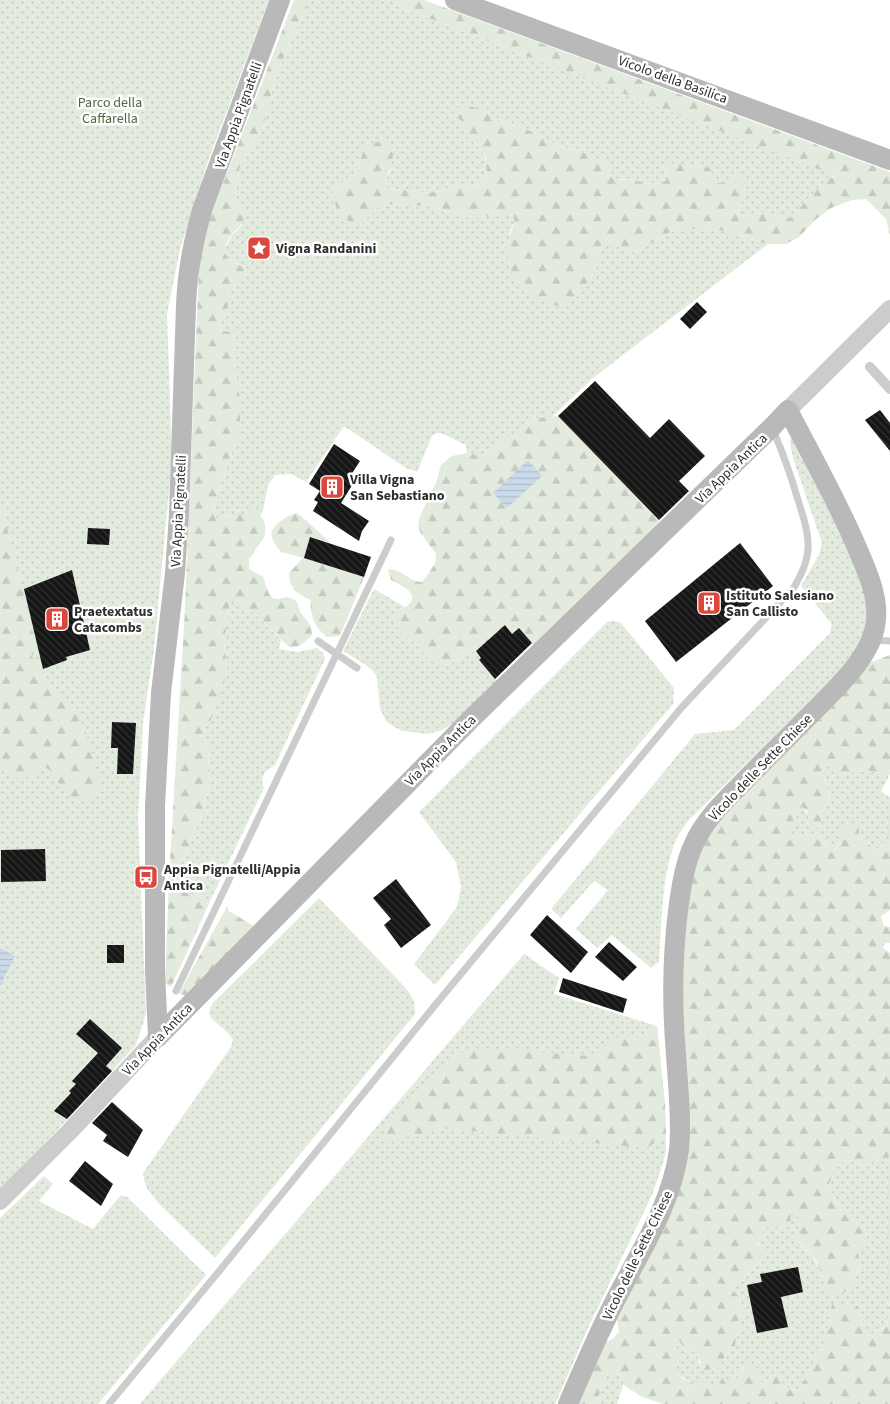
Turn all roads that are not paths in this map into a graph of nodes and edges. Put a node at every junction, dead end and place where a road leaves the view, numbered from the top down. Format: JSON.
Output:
{"nodes":[{"id":1,"x":280,"y":0,"type":"edge"},
{"id":2,"x":455,"y":0,"type":"edge"},
{"id":3,"x":890,"y":160,"type":"edge"},
{"id":4,"x":890,"y":309,"type":"edge"},
{"id":5,"x":870,"y":367,"type":"dead end"},
{"id":6,"x":890,"y":389,"type":"edge"},
{"id":7,"x":788,"y":410,"type":"junction"},
{"id":8,"x":772,"y":427,"type":"junction"},
{"id":9,"x":391,"y":540,"type":"dead end"},
{"id":10,"x":318,"y":641,"type":"dead end"},
{"id":11,"x":881,"y":641,"type":"edge"},
{"id":12,"x":337,"y":654,"type":"junction"},
{"id":13,"x":357,"y":668,"type":"dead end"},
{"id":14,"x":176,"y":991,"type":"dead end"},
{"id":15,"x":158,"y":1038,"type":"junction"},
{"id":16,"x":0,"y":1201,"type":"edge"},
{"id":17,"x":109,"y":1404,"type":"edge"},
{"id":18,"x":568,"y":1404,"type":"edge"}],
"edges":[{"from":1,"to":15,"type":"main road","name":"Via Appia Pignatelli"},
{"from":2,"to":3,"type":"main road","name":"Vicolo della Basilica"},
{"from":4,"to":7,"type":"street","name":"Via Appia Antica"},
{"from":5,"to":6,"type":"street"},
{"from":7,"to":8,"type":"main road","name":"Via Appia Antica"},
{"from":7,"to":11,"type":"main road","name":"Vicolo delle Sette Chiese"},
{"from":8,"to":15,"type":"main road","name":"Via Appia Antica"},
{"from":8,"to":17,"type":"lane"},
{"from":9,"to":12,"type":"lane"},
{"from":10,"to":12,"type":"lane"},
{"from":11,"to":18,"type":"main road","name":"Vicolo delle Sette Chiese"},
{"from":12,"to":13,"type":"lane"},
{"from":12,"to":14,"type":"lane"},
{"from":15,"to":16,"type":"street","name":"Via Appia Antica"}]}
